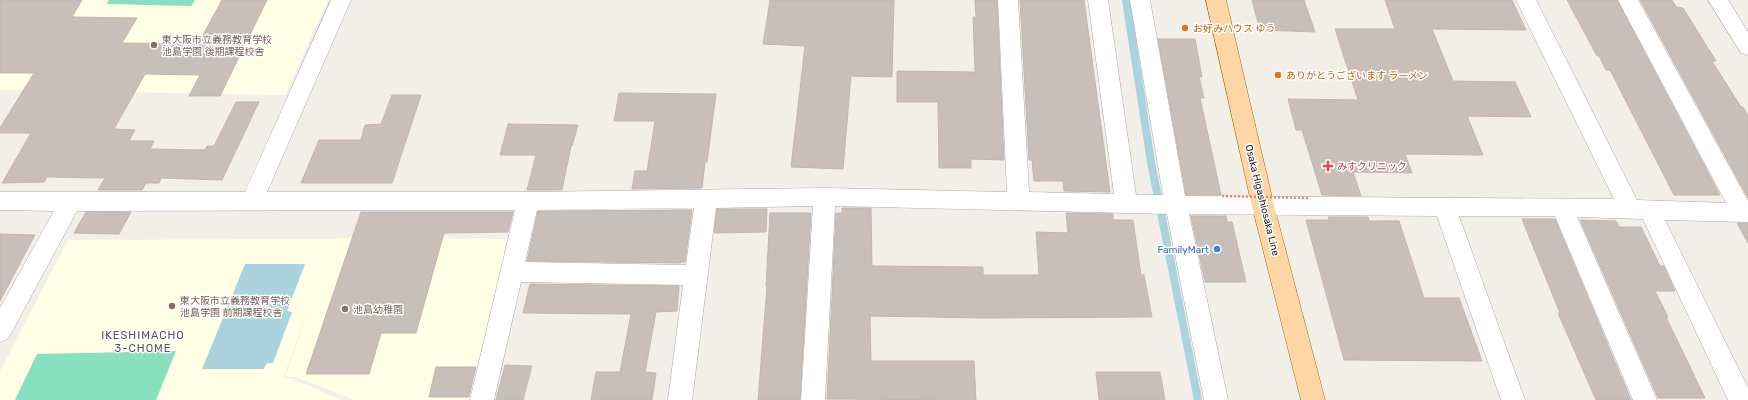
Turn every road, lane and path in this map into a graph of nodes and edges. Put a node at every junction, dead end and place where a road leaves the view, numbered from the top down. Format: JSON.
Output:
{"nodes":[{"id":1,"x":341,"y":0,"type":"edge"},
{"id":2,"x":1008,"y":0,"type":"edge"},
{"id":3,"x":1098,"y":0,"type":"edge"},
{"id":4,"x":1140,"y":0,"type":"edge"},
{"id":5,"x":1216,"y":0,"type":"edge"},
{"id":6,"x":1526,"y":0,"type":"edge"},
{"id":7,"x":1628,"y":0,"type":"edge"},
{"id":8,"x":1718,"y":0,"type":"edge"},
{"id":9,"x":1748,"y":48,"type":"edge"},
{"id":10,"x":1222,"y":196,"type":"dead end"},
{"id":11,"x":825,"y":197,"type":"junction"},
{"id":12,"x":706,"y":198,"type":"junction"},
{"id":13,"x":1308,"y":198,"type":"dead end"},
{"id":14,"x":0,"y":201,"type":"edge"},
{"id":15,"x":528,"y":201,"type":"junction"},
{"id":16,"x":1018,"y":201,"type":"junction"},
{"id":17,"x":71,"y":202,"type":"junction"},
{"id":18,"x":252,"y":202,"type":"junction"},
{"id":19,"x":1126,"y":203,"type":"junction"},
{"id":20,"x":1176,"y":204,"type":"junction"},
{"id":21,"x":1263,"y":206,"type":"junction"},
{"id":22,"x":1445,"y":207,"type":"junction"},
{"id":23,"x":1562,"y":207,"type":"junction"},
{"id":24,"x":1640,"y":210,"type":"junction"},
{"id":25,"x":1745,"y":213,"type":"edge"},
{"id":26,"x":512,"y":272,"type":"junction"},
{"id":27,"x":696,"y":275,"type":"junction"},
{"id":28,"x":1,"y":326,"type":"edge"},
{"id":29,"x":482,"y":400,"type":"edge"},
{"id":30,"x":680,"y":400,"type":"edge"},
{"id":31,"x":812,"y":400,"type":"edge"},
{"id":32,"x":1216,"y":400,"type":"edge"},
{"id":33,"x":1313,"y":400,"type":"edge"},
{"id":34,"x":1513,"y":400,"type":"edge"},
{"id":35,"x":1644,"y":400,"type":"edge"},
{"id":36,"x":1741,"y":400,"type":"edge"}],
"edges":[{"from":1,"to":18,"type":"street"},
{"from":2,"to":16,"type":"street"},
{"from":3,"to":19,"type":"street"},
{"from":4,"to":20,"type":"street"},
{"from":5,"to":21,"type":"main road","name":"Osaka Higashiosaka Line"},
{"from":6,"to":24,"type":"street"},
{"from":7,"to":25,"type":"street"},
{"from":8,"to":9,"type":"street"},
{"from":10,"to":13,"type":"path","bridge":true},
{"from":11,"to":12,"type":"street"},
{"from":11,"to":16,"type":"street"},
{"from":11,"to":31,"type":"street"},
{"from":12,"to":15,"type":"street"},
{"from":12,"to":27,"type":"street"},
{"from":14,"to":17,"type":"street"},
{"from":15,"to":18,"type":"street"},
{"from":15,"to":26,"type":"street"},
{"from":16,"to":19,"type":"street"},
{"from":17,"to":18,"type":"street"},
{"from":17,"to":28,"type":"street"},
{"from":19,"to":20,"type":"street"},
{"from":20,"to":21,"type":"street"},
{"from":20,"to":32,"type":"street"},
{"from":21,"to":22,"type":"street"},
{"from":21,"to":33,"type":"main road","name":"Osaka Higashiosaka Line"},
{"from":22,"to":23,"type":"street"},
{"from":22,"to":34,"type":"street"},
{"from":23,"to":24,"type":"street"},
{"from":23,"to":35,"type":"street"},
{"from":24,"to":25,"type":"street"},
{"from":24,"to":36,"type":"street"},
{"from":26,"to":27,"type":"street"},
{"from":26,"to":29,"type":"street"},
{"from":27,"to":30,"type":"street"}]}
